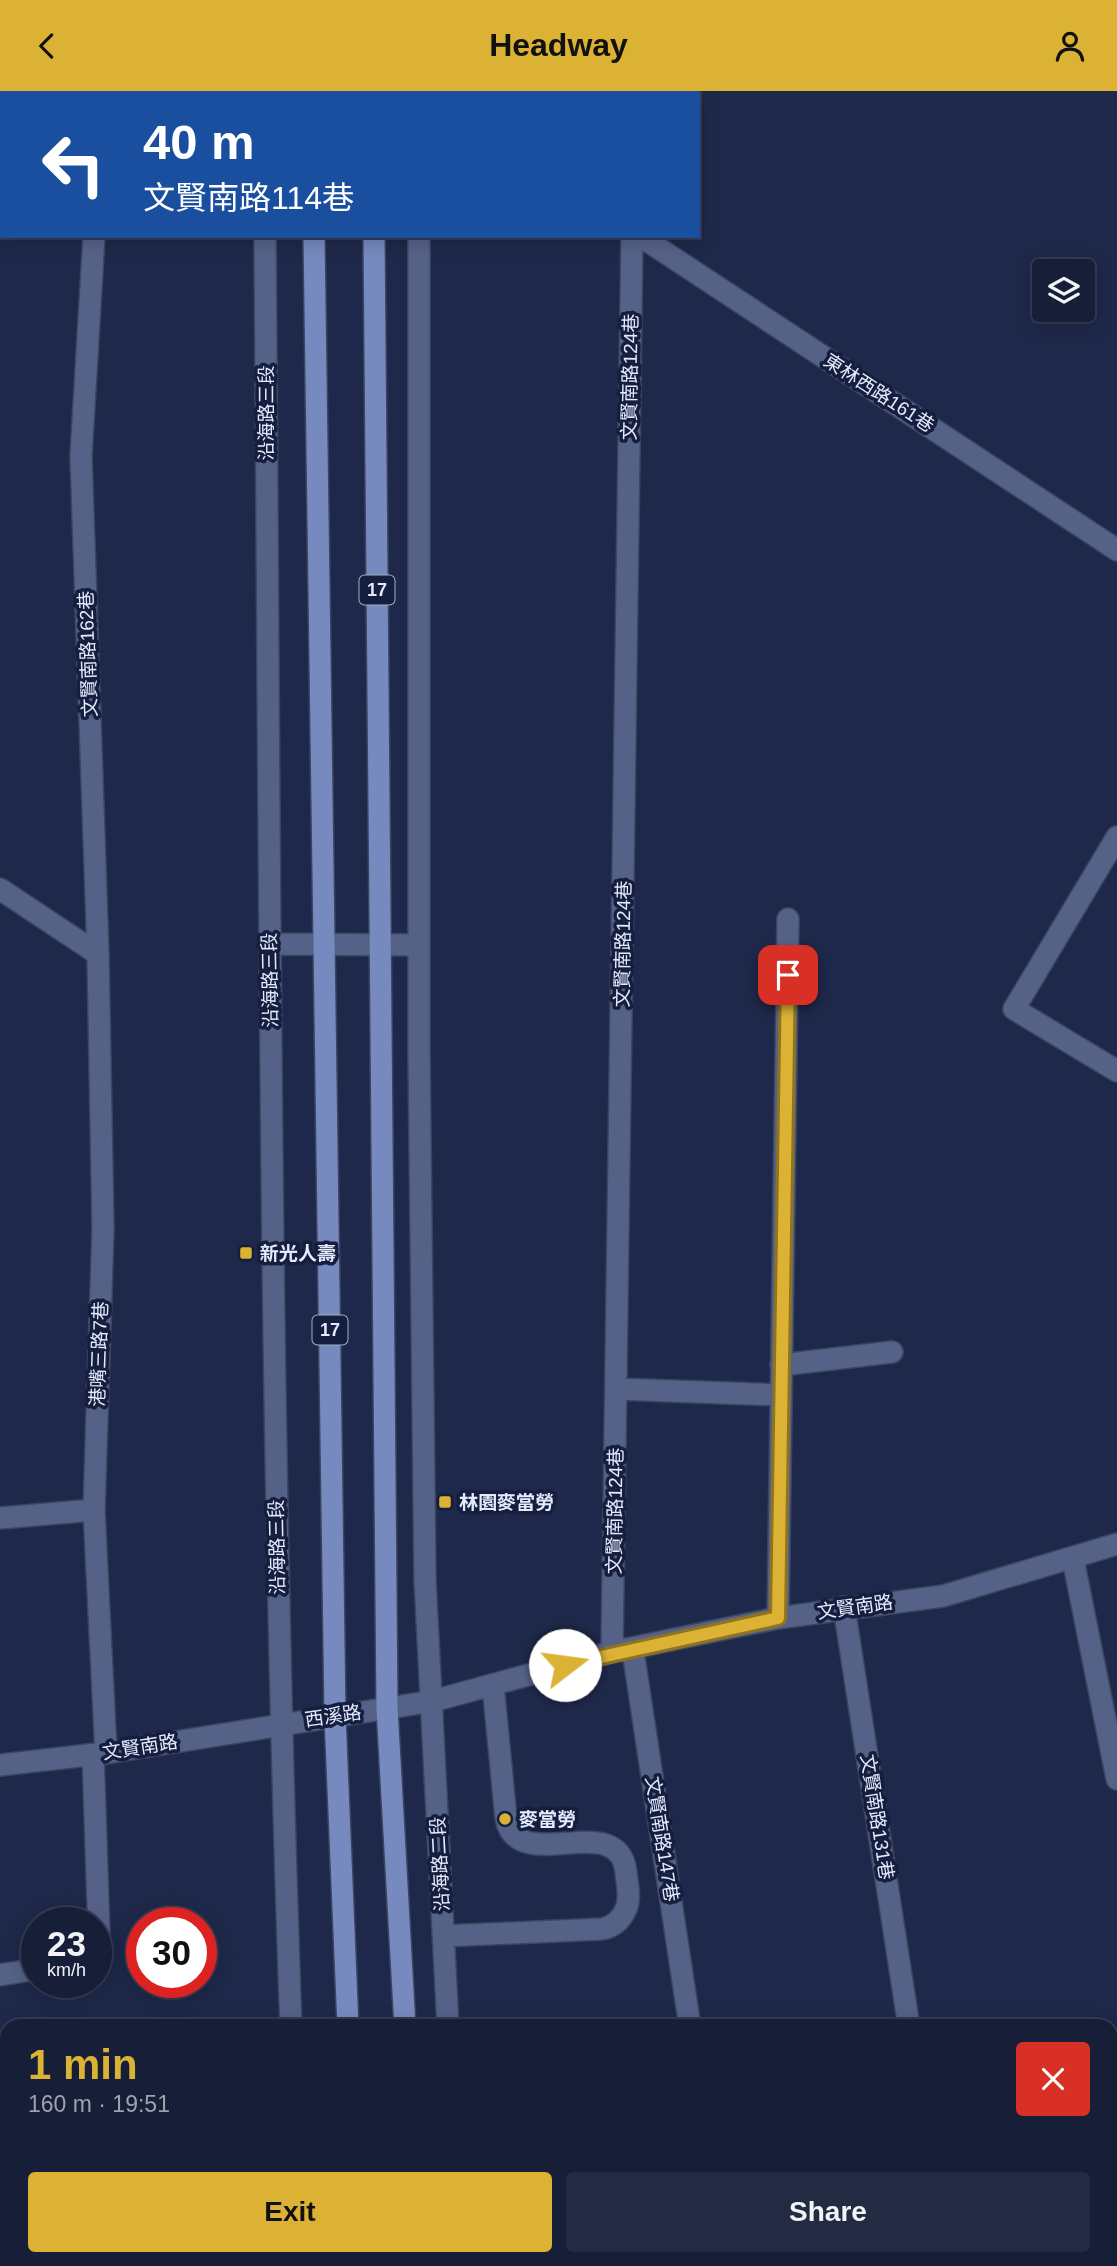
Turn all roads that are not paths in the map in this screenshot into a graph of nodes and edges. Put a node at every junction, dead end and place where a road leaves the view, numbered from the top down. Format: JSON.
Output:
{"nodes":[{"id":1,"x":94,"y":238,"type":"edge"},
{"id":2,"x":265,"y":238,"type":"edge"},
{"id":3,"x":314,"y":238,"type":"edge"},
{"id":4,"x":374,"y":238,"type":"edge"},
{"id":5,"x":419,"y":238,"type":"edge"},
{"id":6,"x":632,"y":238,"type":"edge"},
{"id":7,"x":643,"y":238,"type":"edge"},
{"id":8,"x":1117,"y":550,"type":"edge"},
{"id":9,"x":1117,"y":837,"type":"edge"},
{"id":10,"x":0,"y":889,"type":"edge"},
{"id":11,"x":788,"y":919,"type":"dead end"},
{"id":12,"x":269,"y":944,"type":"junction"},
{"id":13,"x":325,"y":944,"type":"junction"},
{"id":14,"x":380,"y":944,"type":"junction"},
{"id":15,"x":419,"y":945,"type":"junction"},
{"id":16,"x":98,"y":954,"type":"junction"},
{"id":17,"x":1117,"y":1071,"type":"edge"},
{"id":18,"x":892,"y":1352,"type":"dead end"},
{"id":19,"x":782,"y":1365,"type":"junction"},
{"id":20,"x":617,"y":1389,"type":"junction"},
{"id":21,"x":780,"y":1395,"type":"junction"},
{"id":22,"x":94,"y":1510,"type":"junction"},
{"id":23,"x":0,"y":1518,"type":"edge"},
{"id":24,"x":1117,"y":1544,"type":"edge"},
{"id":25,"x":1073,"y":1559,"type":"junction"},
{"id":26,"x":844,"y":1607,"type":"junction"},
{"id":27,"x":778,"y":1618,"type":"junction"},
{"id":28,"x":623,"y":1652,"type":"junction"},
{"id":29,"x":493,"y":1685,"type":"junction"},
{"id":30,"x":433,"y":1701,"type":"junction"},
{"id":31,"x":387,"y":1708,"type":"junction"},
{"id":32,"x":335,"y":1716,"type":"junction"},
{"id":33,"x":280,"y":1723,"type":"junction"},
{"id":34,"x":100,"y":1754,"type":"junction"},
{"id":35,"x":0,"y":1765,"type":"edge"},
{"id":36,"x":1117,"y":1779,"type":"edge"},
{"id":37,"x":99,"y":1907,"type":"edge"},
{"id":38,"x":444,"y":1936,"type":"junction"},
{"id":39,"x":21,"y":1972,"type":"edge"},
{"id":40,"x":0,"y":1975,"type":"edge"},
{"id":41,"x":291,"y":2019,"type":"edge"},
{"id":42,"x":348,"y":2019,"type":"edge"},
{"id":43,"x":405,"y":2019,"type":"edge"},
{"id":44,"x":448,"y":2019,"type":"edge"},
{"id":45,"x":689,"y":2019,"type":"edge"},
{"id":46,"x":908,"y":2019,"type":"edge"}],
"edges":[{"from":1,"to":16,"type":"street","name":"文賢南路162巷"},
{"from":2,"to":12,"type":"street","name":"沿海路三段"},
{"from":3,"to":13,"type":"main road","number":"17"},
{"from":4,"to":14,"type":"main road","number":"17"},
{"from":5,"to":15,"type":"street"},
{"from":6,"to":20,"type":"street","name":"文賢南路124巷"},
{"from":7,"to":8,"type":"street","name":"東林西路161巷"},
{"from":9,"to":17,"type":"street"},
{"from":10,"to":16,"type":"street"},
{"from":11,"to":19,"type":"street"},
{"from":12,"to":13,"type":"street"},
{"from":12,"to":33,"type":"street","name":"沿海路三段"},
{"from":13,"to":14,"type":"street"},
{"from":13,"to":32,"type":"main road","number":"17"},
{"from":14,"to":15,"type":"street"},
{"from":14,"to":31,"type":"main road","number":"17"},
{"from":15,"to":30,"type":"street"},
{"from":16,"to":22,"type":"street","name":"港嘴三路7巷"},
{"from":18,"to":19,"type":"street"},
{"from":19,"to":21,"type":"street"},
{"from":20,"to":21,"type":"street"},
{"from":20,"to":28,"type":"street","name":"文賢南路124巷"},
{"from":21,"to":27,"type":"street"},
{"from":22,"to":23,"type":"street"},
{"from":22,"to":34,"type":"street","name":"港嘴三路7巷"},
{"from":24,"to":25,"type":"street","name":"文賢南路"},
{"from":25,"to":26,"type":"street","name":"文賢南路"},
{"from":25,"to":36,"type":"street"},
{"from":26,"to":27,"type":"street","name":"文賢南路"},
{"from":26,"to":46,"type":"street","name":"文賢南路131巷"},
{"from":27,"to":28,"type":"street","name":"文賢南路"},
{"from":28,"to":29,"type":"street","name":"文賢南路"},
{"from":28,"to":45,"type":"street","name":"文賢南路147巷"},
{"from":29,"to":30,"type":"street","name":"文賢南路"},
{"from":29,"to":38,"type":"street"},
{"from":30,"to":31,"type":"street","name":"文賢南路"},
{"from":30,"to":38,"type":"street","name":"沿海路二段"},
{"from":31,"to":32,"type":"street","name":"西溪路"},
{"from":31,"to":43,"type":"main road","number":"17"},
{"from":32,"to":33,"type":"street","name":"西溪路"},
{"from":32,"to":42,"type":"main road","number":"17"},
{"from":33,"to":34,"type":"street","name":"文賢南路"},
{"from":33,"to":41,"type":"street"},
{"from":34,"to":35,"type":"street","name":"文賢南路"},
{"from":34,"to":37,"type":"street"},
{"from":38,"to":44,"type":"street","name":"沿海路二段"},
{"from":39,"to":40,"type":"street"}]}
